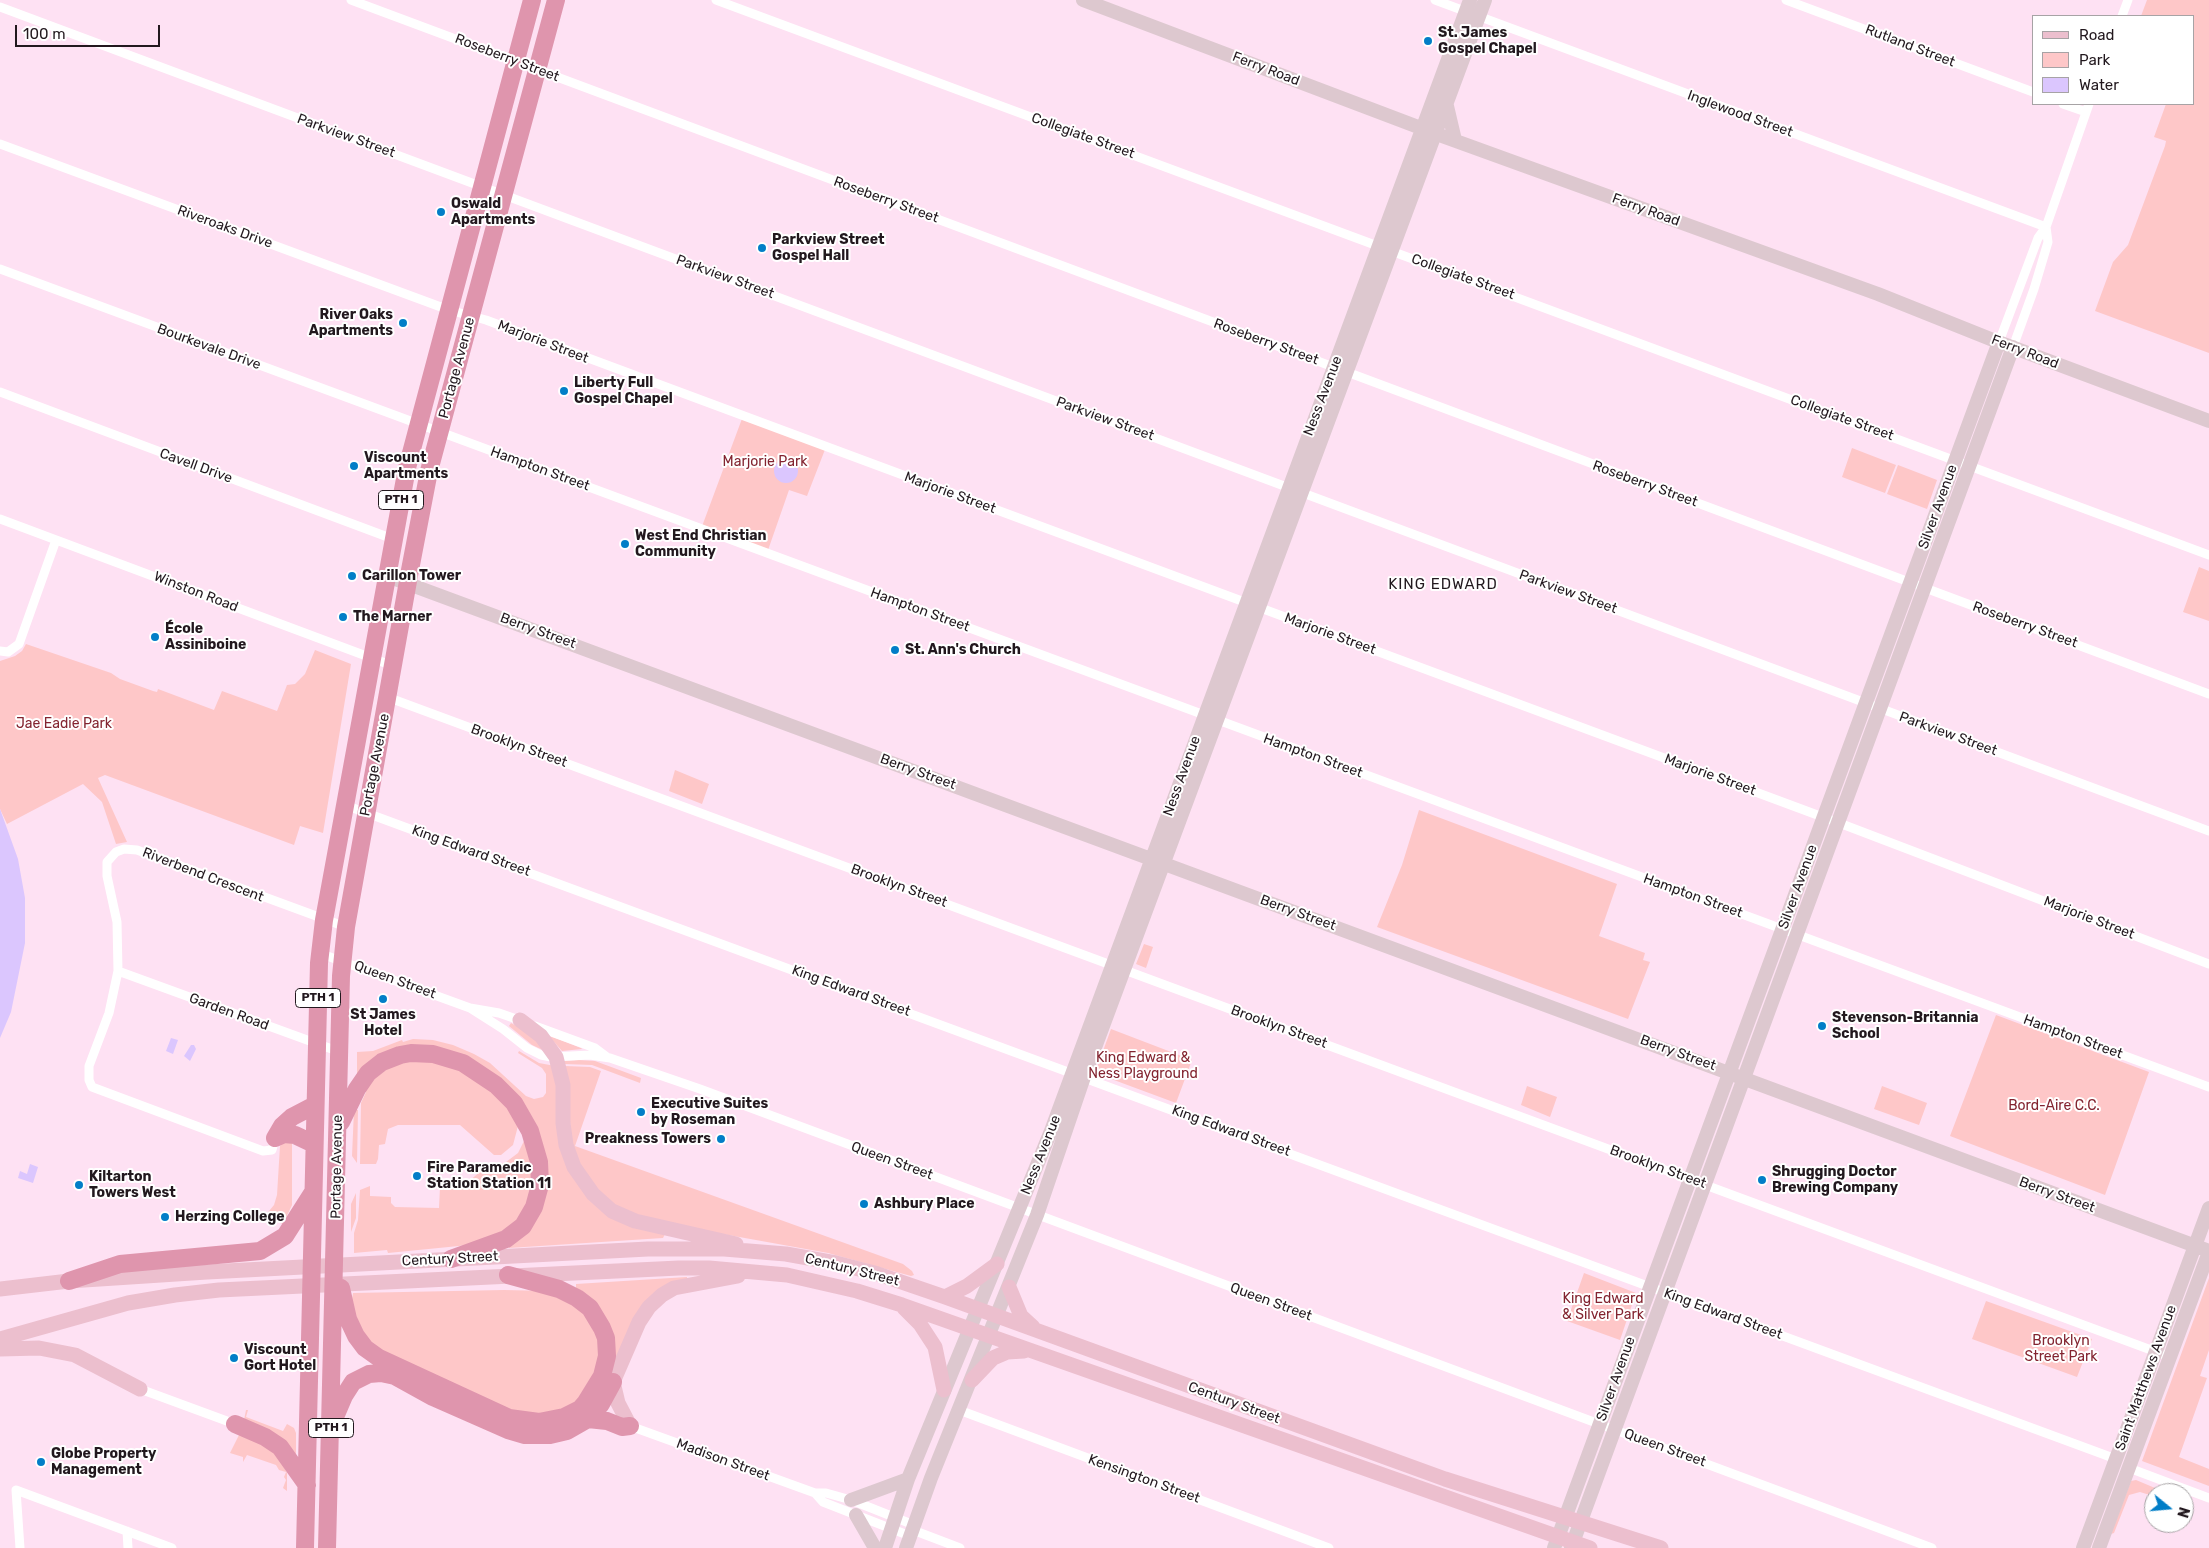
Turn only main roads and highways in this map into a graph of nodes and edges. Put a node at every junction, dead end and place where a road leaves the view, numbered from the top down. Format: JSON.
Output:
{"nodes":[{"id":1,"x":532,"y":0,"type":"edge"},
{"id":2,"x":556,"y":0,"type":"edge"},
{"id":3,"x":520,"y":1020,"type":"road end"},
{"id":4,"x":315,"y":1105,"type":"junction"},
{"id":5,"x":338,"y":1126,"type":"junction"},
{"id":6,"x":314,"y":1144,"type":"junction"},
{"id":7,"x":314,"y":1191,"type":"junction"},
{"id":8,"x":764,"y":1252,"type":"junction"},
{"id":9,"x":451,"y":1259,"type":"junction"},
{"id":10,"x":997,"y":1264,"type":"road end"},
{"id":11,"x":764,"y":1273,"type":"junction"},
{"id":12,"x":508,"y":1276,"type":"junction"},
{"id":13,"x":69,"y":1281,"type":"junction"},
{"id":14,"x":1009,"y":1287,"type":"road end"},
{"id":15,"x":0,"y":1288,"type":"edge"},
{"id":16,"x":945,"y":1297,"type":"junction"},
{"id":17,"x":902,"y":1305,"type":"junction"},
{"id":18,"x":340,"y":1307,"type":"junction"},
{"id":19,"x":1036,"y":1330,"type":"junction"},
{"id":20,"x":0,"y":1339,"type":"edge"},
{"id":21,"x":10,"y":1344,"type":"edge"},
{"id":22,"x":1034,"y":1351,"type":"junction"},
{"id":23,"x":972,"y":1380,"type":"road end"},
{"id":24,"x":613,"y":1382,"type":"junction"},
{"id":25,"x":140,"y":1389,"type":"road end"},
{"id":26,"x":944,"y":1390,"type":"road end"},
{"id":27,"x":588,"y":1419,"type":"junction"},
{"id":28,"x":235,"y":1424,"type":"road end"},
{"id":29,"x":630,"y":1426,"type":"joint"},
{"id":30,"x":330,"y":1429,"type":"junction"},
{"id":31,"x":307,"y":1486,"type":"junction"},
{"id":32,"x":1556,"y":1543,"type":"edge"},
{"id":33,"x":1572,"y":1545,"type":"edge"},
{"id":34,"x":305,"y":1548,"type":"edge"},
{"id":35,"x":327,"y":1548,"type":"edge"},
{"id":36,"x":1590,"y":1548,"type":"edge"},
{"id":37,"x":1661,"y":1548,"type":"edge"}],
"edges":[{"from":1,"to":4,"type":"highway","name":"Portage Avenue","number":"PTH 1"},
{"from":2,"to":5,"type":"highway","name":"Portage Avenue","number":"PTH 1"},
{"from":3,"to":8,"type":"main road"},
{"from":4,"to":6,"type":"highway","name":"Portage Avenue","number":"PTH 1"},
{"from":4,"to":6,"type":"highway"},
{"from":5,"to":9,"type":"highway"},
{"from":5,"to":18,"type":"highway","name":"Portage Avenue","number":"PTH 1"},
{"from":6,"to":7,"type":"highway","name":"Portage Avenue","number":"PTH 1"},
{"from":7,"to":13,"type":"highway"},
{"from":7,"to":31,"type":"highway","name":"Portage Avenue","number":"PTH 1"},
{"from":8,"to":9,"type":"main road","name":"Century Street"},
{"from":8,"to":16,"type":"main road","name":"Century Street"},
{"from":9,"to":13,"type":"main road","name":"Century Street"},
{"from":10,"to":16,"type":"main road"},
{"from":11,"to":12,"type":"main road","name":"Century Street"},
{"from":11,"to":17,"type":"main road","name":"Century Street"},
{"from":11,"to":24,"type":"main road"},
{"from":12,"to":18,"type":"highway"},
{"from":12,"to":21,"type":"main road","name":"Century Street"},
{"from":13,"to":15,"type":"main road","name":"Century Street"},
{"from":14,"to":19,"type":"main road"},
{"from":16,"to":19,"type":"main road","name":"Century Street"},
{"from":17,"to":22,"type":"main road","name":"Century Street"},
{"from":17,"to":26,"type":"main road"},
{"from":18,"to":30,"type":"highway","name":"Portage Avenue","number":"PTH 1"},
{"from":19,"to":37,"type":"main road","name":"Century Street"},
{"from":20,"to":21,"type":"main road","name":"Century Street"},
{"from":21,"to":25,"type":"main road"},
{"from":22,"to":23,"type":"main road"},
{"from":22,"to":32,"type":"main road","name":"Century Street"},
{"from":24,"to":27,"type":"highway"},
{"from":24,"to":29,"type":"main road"},
{"from":27,"to":29,"type":"highway"},
{"from":27,"to":30,"type":"highway"},
{"from":28,"to":31,"type":"highway"},
{"from":30,"to":35,"type":"highway","name":"Portage Avenue","number":"PTH 1"},
{"from":31,"to":34,"type":"highway","name":"Portage Avenue","number":"PTH 1"},
{"from":32,"to":33,"type":"main road","name":"Century Street"},
{"from":33,"to":36,"type":"main road","name":"Century Street"}]}
